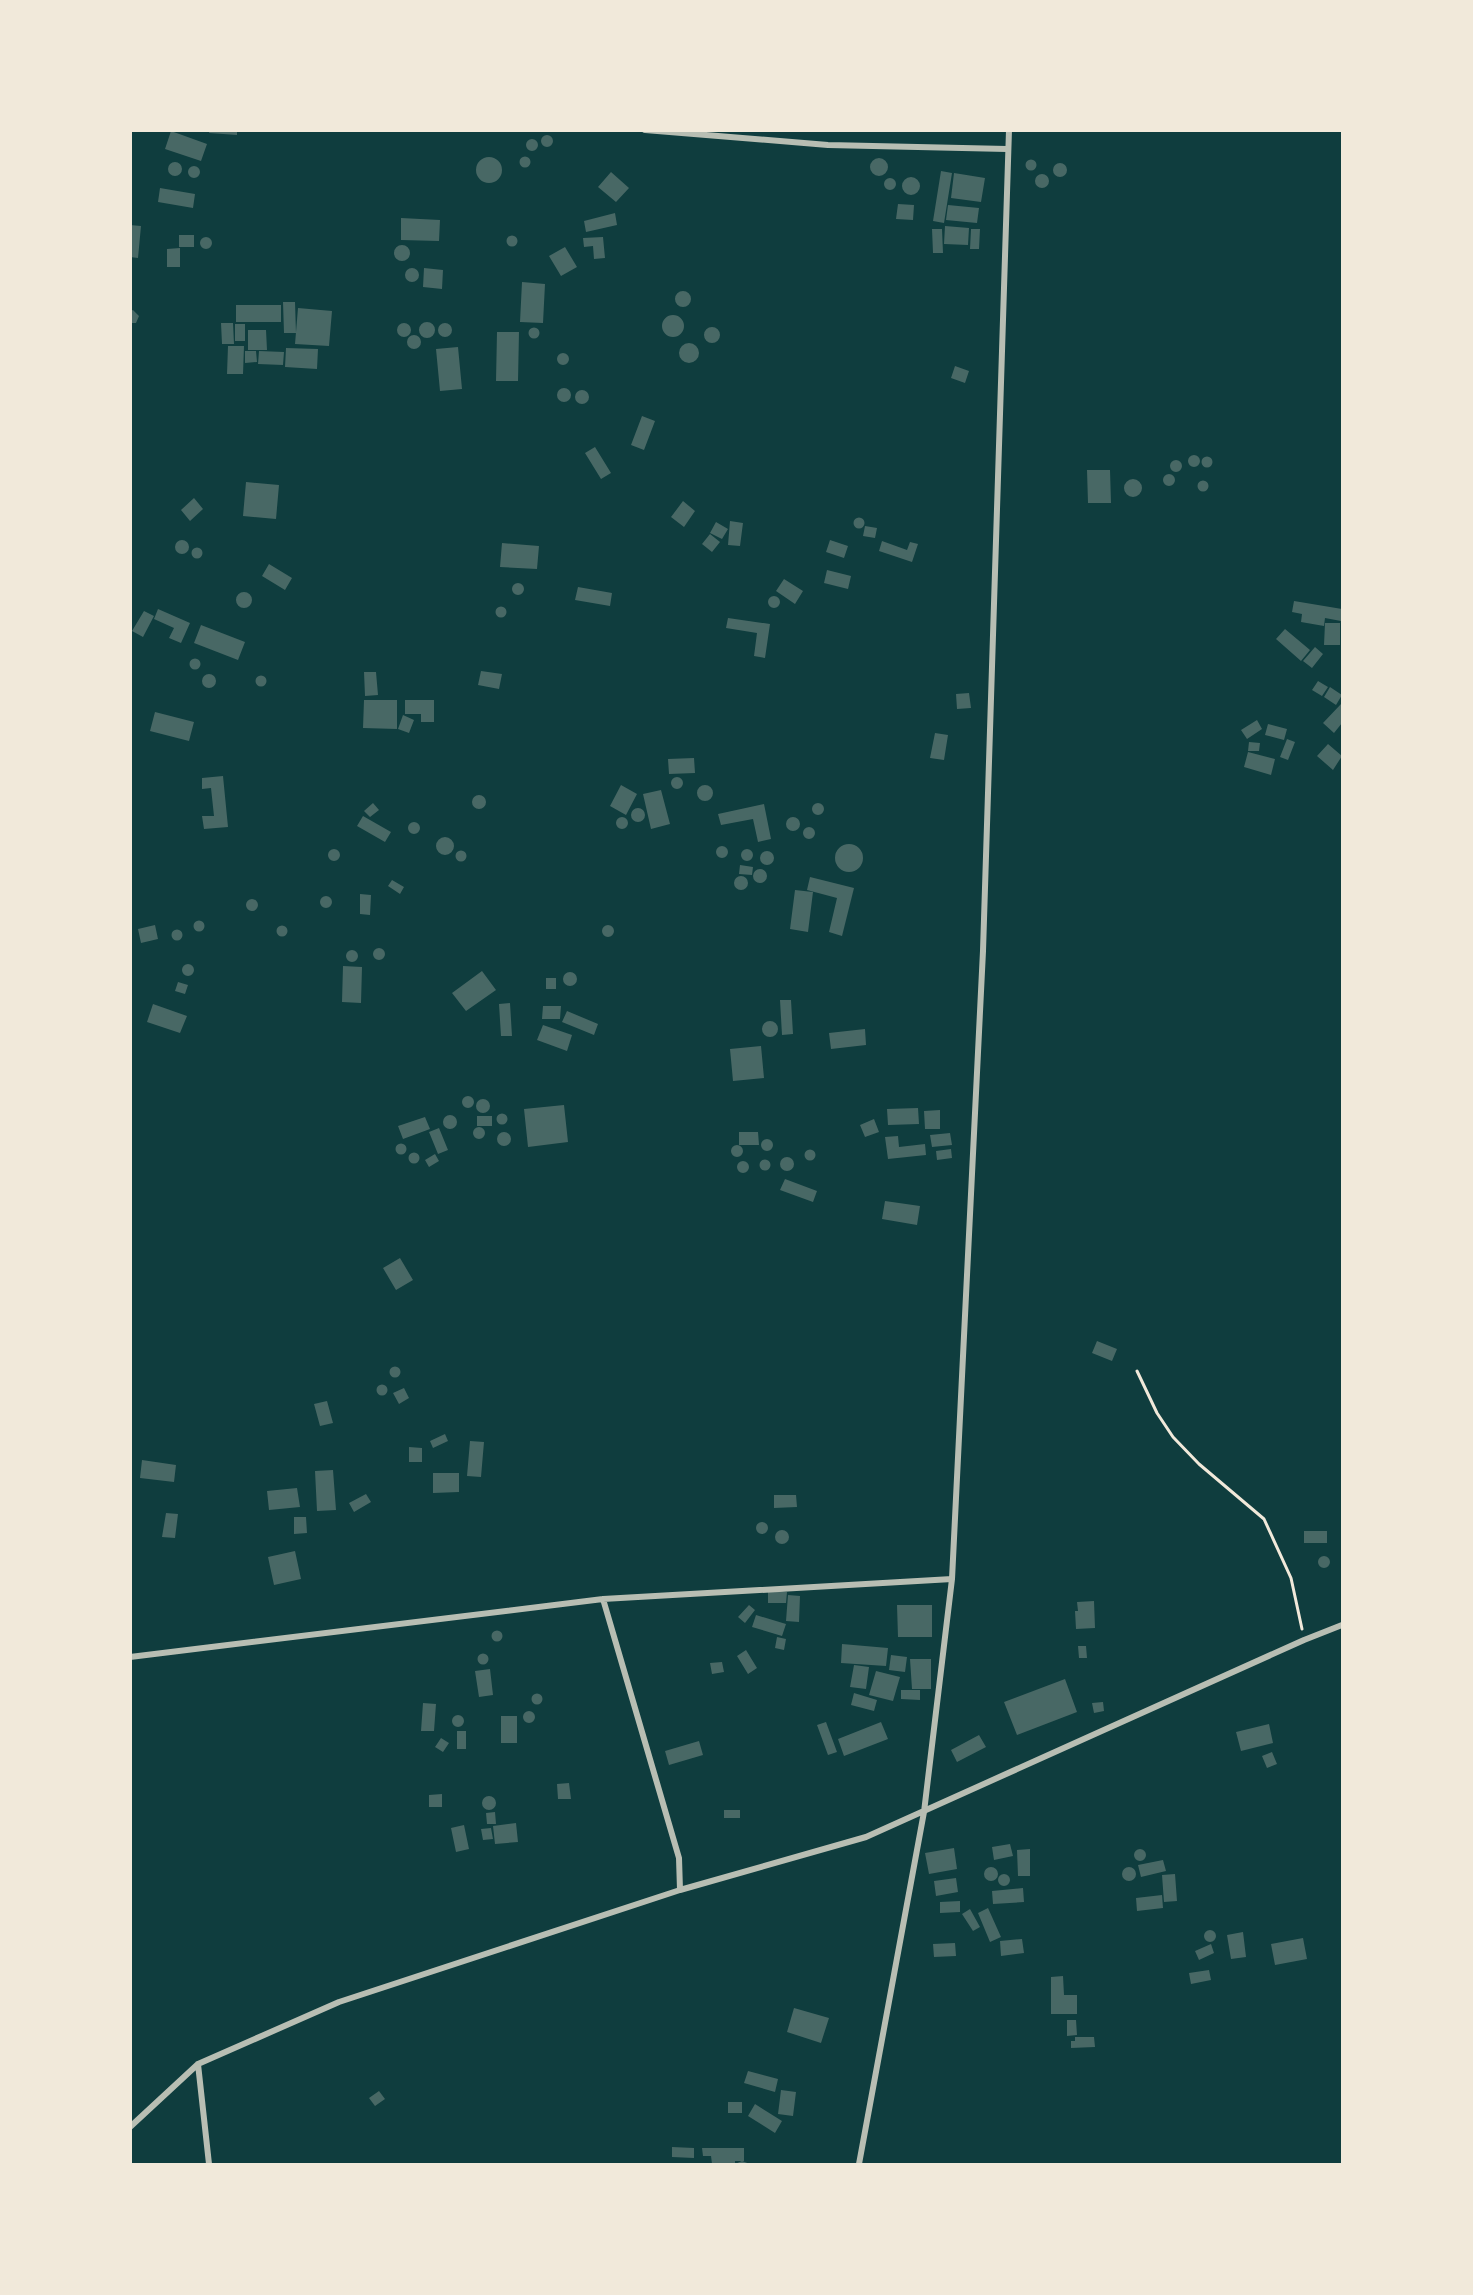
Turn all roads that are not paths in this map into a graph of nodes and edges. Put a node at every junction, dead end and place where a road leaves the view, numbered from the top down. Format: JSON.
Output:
{"nodes":[{"id":1,"x":645,"y":130,"type":"edge"},
{"id":2,"x":1009,"y":130,"type":"edge"},
{"id":3,"x":1007,"y":149,"type":"junction"},
{"id":4,"x":952,"y":1579,"type":"junction"},
{"id":5,"x":603,"y":1599,"type":"junction"},
{"id":6,"x":1342,"y":1625,"type":"edge"},
{"id":7,"x":130,"y":1657,"type":"edge"},
{"id":8,"x":924,"y":1812,"type":"junction"},
{"id":9,"x":680,"y":1890,"type":"junction"},
{"id":10,"x":198,"y":2064,"type":"junction"},
{"id":11,"x":130,"y":2127,"type":"edge"},
{"id":12,"x":209,"y":2164,"type":"edge"},
{"id":13,"x":859,"y":2164,"type":"edge"}],
"edges":[{"from":1,"to":3,"type":"street"},
{"from":2,"to":3,"type":"street"},
{"from":3,"to":4,"type":"street"},
{"from":4,"to":5,"type":"street"},
{"from":4,"to":8,"type":"street"},
{"from":5,"to":7,"type":"street"},
{"from":5,"to":9,"type":"street"},
{"from":6,"to":8,"type":"street"},
{"from":8,"to":9,"type":"street"},
{"from":8,"to":13,"type":"street"},
{"from":9,"to":10,"type":"street"},
{"from":10,"to":11,"type":"street"},
{"from":10,"to":12,"type":"street"}]}
